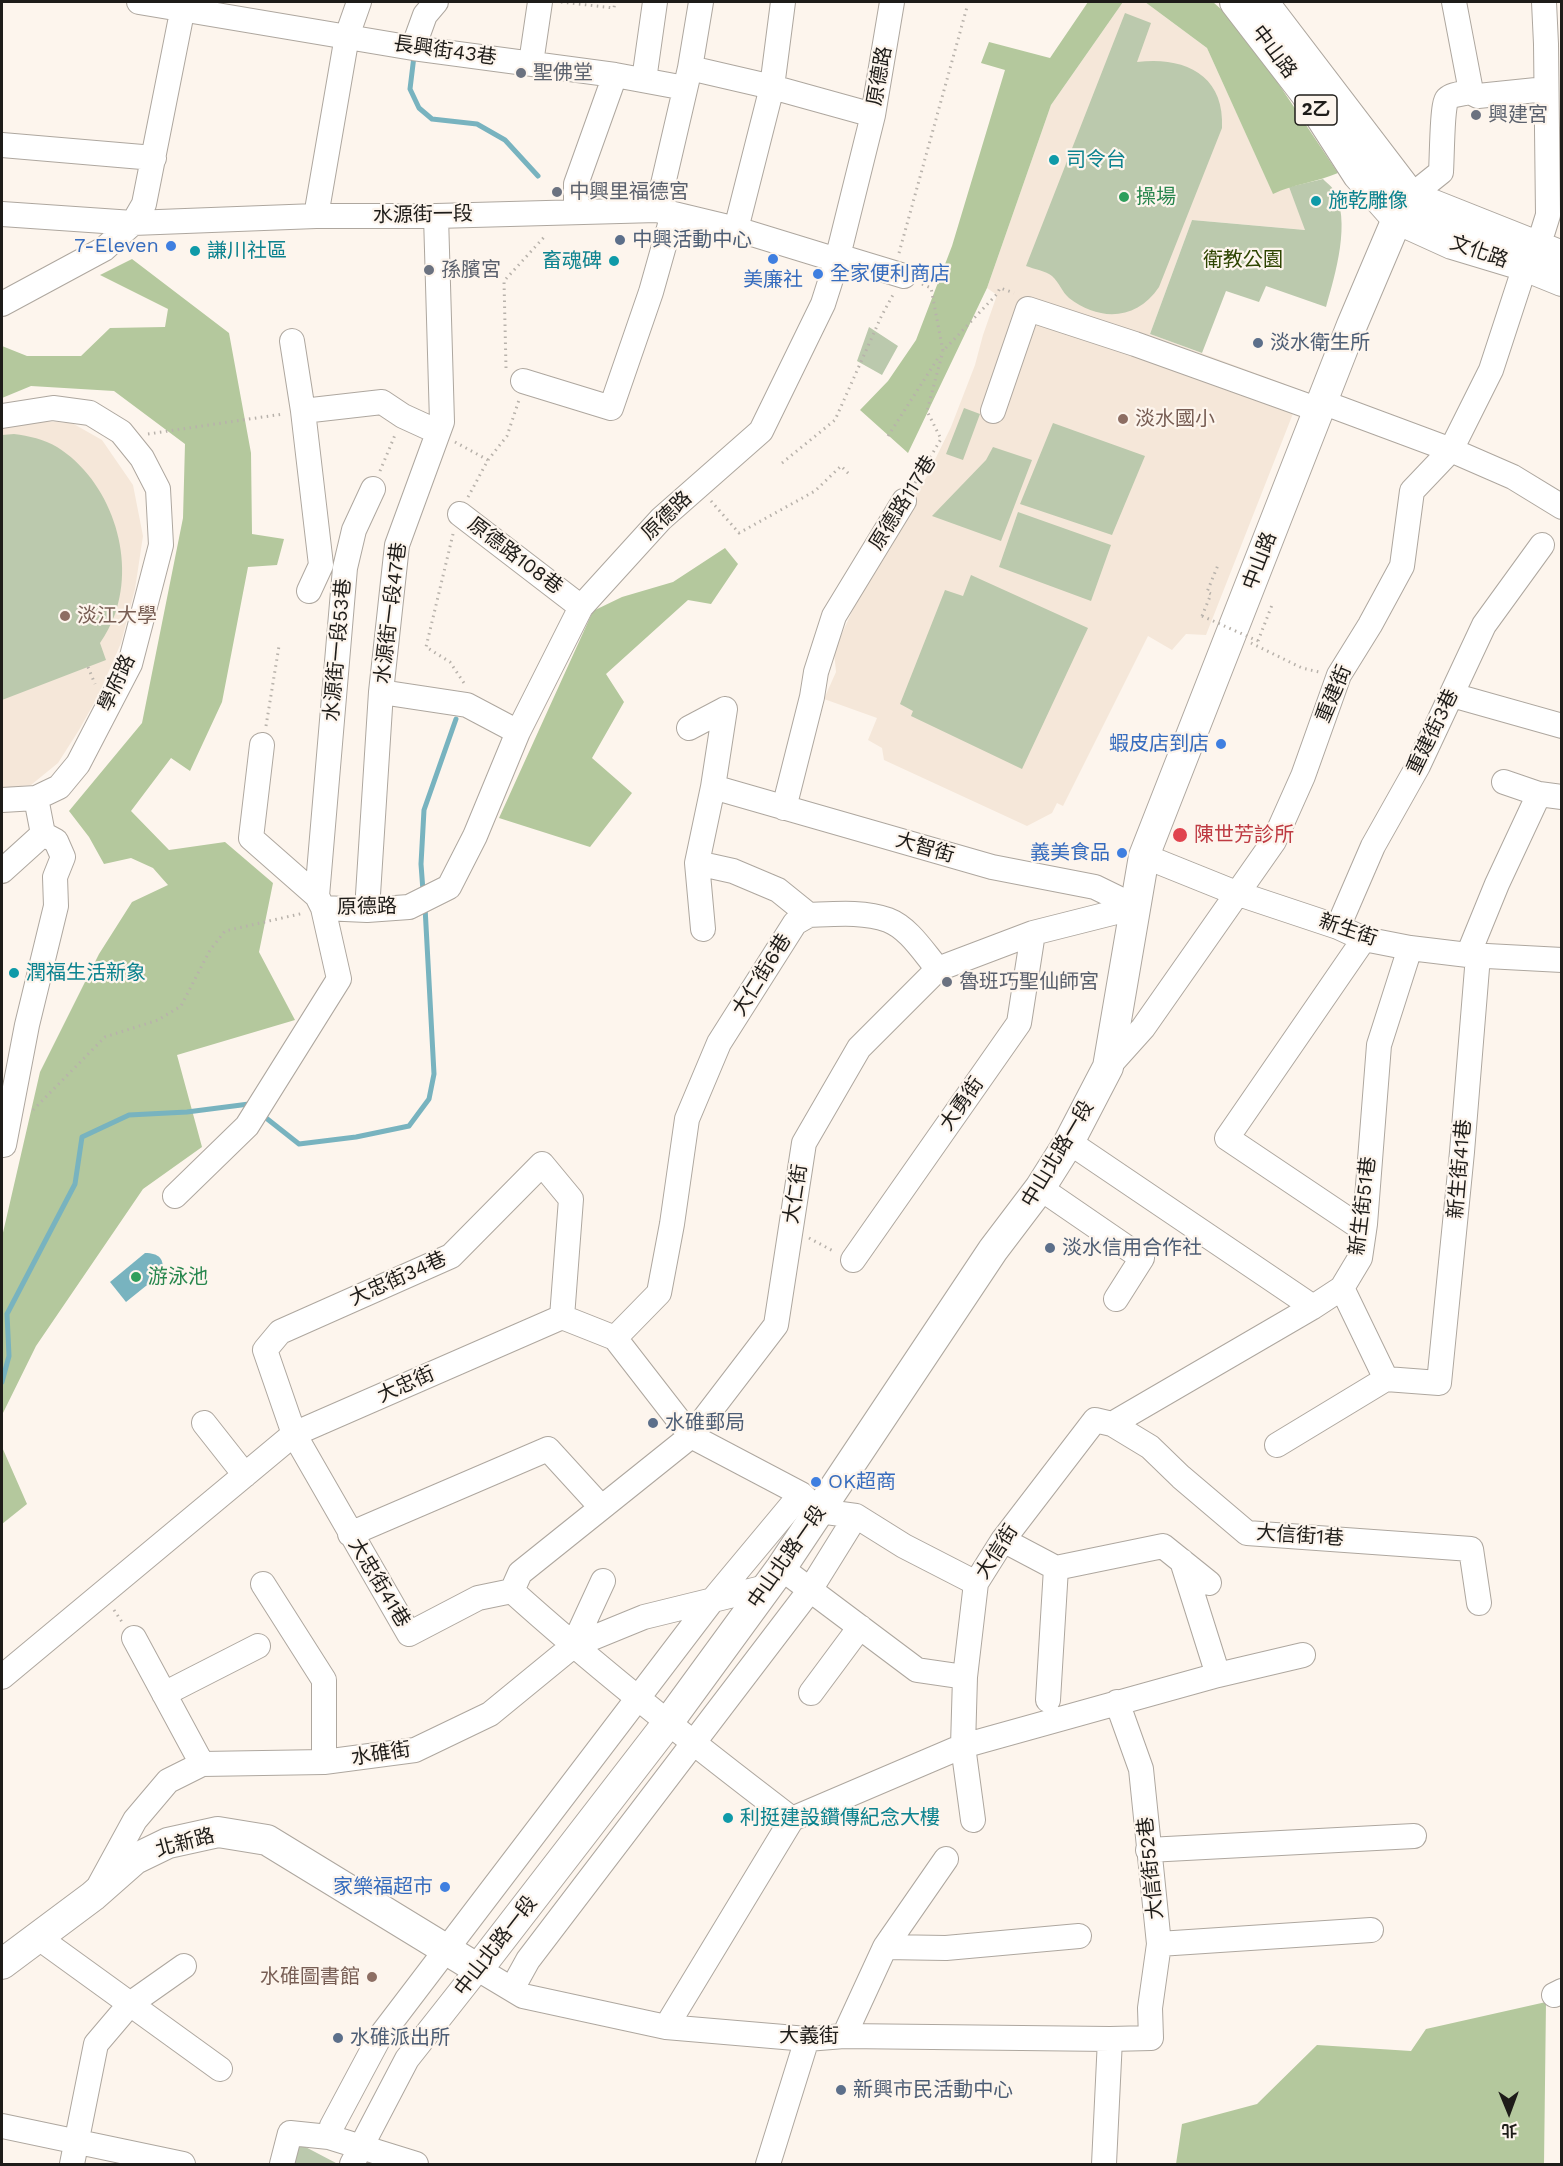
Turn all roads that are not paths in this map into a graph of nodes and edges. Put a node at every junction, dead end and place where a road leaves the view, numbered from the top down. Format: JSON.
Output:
{"nodes":[{"id":1,"x":139,"y":2,"type":"edge"},
{"id":2,"x":358,"y":2,"type":"edge"},
{"id":3,"x":436,"y":2,"type":"edge"},
{"id":4,"x":540,"y":2,"type":"edge"},
{"id":5,"x":655,"y":2,"type":"edge"},
{"id":6,"x":701,"y":2,"type":"edge"},
{"id":7,"x":783,"y":2,"type":"edge"},
{"id":8,"x":892,"y":2,"type":"edge"},
{"id":9,"x":1235,"y":2,"type":"edge"},
{"id":10,"x":1263,"y":2,"type":"edge"},
{"id":11,"x":1454,"y":2,"type":"edge"},
{"id":12,"x":1544,"y":2,"type":"edge"},
{"id":13,"x":184,"y":5,"type":"edge"},
{"id":14,"x":347,"y":36,"type":"junction"},
{"id":15,"x":413,"y":48,"type":"junction"},
{"id":16,"x":531,"y":63,"type":"junction"},
{"id":17,"x":615,"y":75,"type":"junction"},
{"id":18,"x":688,"y":78,"type":"junction"},
{"id":19,"x":644,"y":80,"type":"junction"},
{"id":20,"x":772,"y":87,"type":"junction"},
{"id":21,"x":1546,"y":89,"type":"junction"},
{"id":22,"x":1470,"y":92,"type":"junction"},
{"id":23,"x":873,"y":115,"type":"junction"},
{"id":24,"x":2,"y":145,"type":"edge"},
{"id":25,"x":154,"y":158,"type":"junction"},
{"id":26,"x":1555,"y":180,"type":"edge"},
{"id":27,"x":1404,"y":208,"type":"junction"},
{"id":28,"x":572,"y":211,"type":"junction"},
{"id":29,"x":665,"y":212,"type":"junction"},
{"id":30,"x":2,"y":214,"type":"edge"},
{"id":31,"x":316,"y":216,"type":"junction"},
{"id":32,"x":436,"y":216,"type":"junction"},
{"id":33,"x":133,"y":223,"type":"junction"},
{"id":34,"x":736,"y":230,"type":"junction"},
{"id":35,"x":1540,"y":257,"type":"edge"},
{"id":36,"x":837,"y":258,"type":"junction"},
{"id":37,"x":898,"y":274,"type":"road end"},
{"id":38,"x":1562,"y":281,"type":"edge"},
{"id":39,"x":2,"y":304,"type":"edge"},
{"id":40,"x":292,"y":341,"type":"dead end"},
{"id":41,"x":523,"y":381,"type":"road end"},
{"id":42,"x":1320,"y":406,"type":"junction"},
{"id":43,"x":303,"y":411,"type":"junction"},
{"id":44,"x":993,"y":411,"type":"dead end"},
{"id":45,"x":2,"y":416,"type":"edge"},
{"id":46,"x":438,"y":432,"type":"junction"},
{"id":47,"x":1451,"y":450,"type":"junction"},
{"id":48,"x":373,"y":489,"type":"road end"},
{"id":49,"x":904,"y":501,"type":"road end"},
{"id":50,"x":1562,"y":507,"type":"edge"},
{"id":51,"x":459,"y":514,"type":"road end"},
{"id":52,"x":1542,"y":545,"type":"dead end"},
{"id":53,"x":321,"y":565,"type":"junction"},
{"id":54,"x":345,"y":568,"type":"junction"},
{"id":55,"x":309,"y":591,"type":"dead end"},
{"id":56,"x":581,"y":607,"type":"junction"},
{"id":57,"x":381,"y":692,"type":"junction"},
{"id":58,"x":1452,"y":695,"type":"junction"},
{"id":59,"x":1562,"y":726,"type":"edge"},
{"id":60,"x":689,"y":728,"type":"dead end"},
{"id":61,"x":518,"y":732,"type":"junction"},
{"id":62,"x":262,"y":745,"type":"road end"},
{"id":63,"x":1504,"y":782,"type":"dead end"},
{"id":64,"x":713,"y":787,"type":"junction"},
{"id":65,"x":1550,"y":796,"type":"edge"},
{"id":66,"x":36,"y":798,"type":"junction"},
{"id":67,"x":2,"y":800,"type":"edge"},
{"id":68,"x":784,"y":808,"type":"junction"},
{"id":69,"x":43,"y":834,"type":"junction"},
{"id":70,"x":1144,"y":856,"type":"junction"},
{"id":71,"x":697,"y":863,"type":"junction"},
{"id":72,"x":2,"y":871,"type":"edge"},
{"id":73,"x":1236,"y":893,"type":"junction"},
{"id":74,"x":320,"y":902,"type":"junction"},
{"id":75,"x":1136,"y":907,"type":"junction"},
{"id":76,"x":367,"y":910,"type":"junction"},
{"id":77,"x":809,"y":915,"type":"junction"},
{"id":78,"x":1338,"y":927,"type":"junction"},
{"id":79,"x":703,"y":929,"type":"dead end"},
{"id":80,"x":1033,"y":933,"type":"junction"},
{"id":81,"x":1364,"y":939,"type":"junction"},
{"id":82,"x":1410,"y":948,"type":"junction"},
{"id":83,"x":1473,"y":955,"type":"junction"},
{"id":84,"x":1562,"y":960,"type":"edge"},
{"id":85,"x":938,"y":969,"type":"junction"},
{"id":86,"x":1108,"y":1067,"type":"junction"},
{"id":87,"x":21,"y":1095,"type":"dead end"},
{"id":88,"x":1069,"y":1143,"type":"junction"},
{"id":89,"x":6,"y":1144,"type":"edge"},
{"id":90,"x":1040,"y":1188,"type":"junction"},
{"id":91,"x":175,"y":1196,"type":"dead end"},
{"id":92,"x":1364,"y":1230,"type":"junction"},
{"id":93,"x":853,"y":1260,"type":"road end"},
{"id":94,"x":1342,"y":1288,"type":"junction"},
{"id":95,"x":1116,"y":1299,"type":"dead end"},
{"id":96,"x":1312,"y":1307,"type":"junction"},
{"id":97,"x":562,"y":1317,"type":"junction"},
{"id":98,"x":615,"y":1338,"type":"junction"},
{"id":99,"x":1386,"y":1379,"type":"junction"},
{"id":100,"x":1104,"y":1422,"type":"junction"},
{"id":101,"x":204,"y":1423,"type":"dead end"},
{"id":102,"x":294,"y":1434,"type":"junction"},
{"id":103,"x":691,"y":1436,"type":"junction"},
{"id":104,"x":1277,"y":1445,"type":"dead end"},
{"id":105,"x":245,"y":1476,"type":"junction"},
{"id":106,"x":810,"y":1502,"type":"junction"},
{"id":107,"x":601,"y":1507,"type":"junction"},
{"id":108,"x":856,"y":1516,"type":"junction"},
{"id":109,"x":350,"y":1534,"type":"junction"},
{"id":110,"x":1003,"y":1540,"type":"junction"},
{"id":111,"x":1182,"y":1561,"type":"junction"},
{"id":112,"x":1056,"y":1568,"type":"junction"},
{"id":113,"x":774,"y":1578,"type":"junction"},
{"id":114,"x":603,"y":1581,"type":"dead end"},
{"id":115,"x":1209,"y":1583,"type":"dead end"},
{"id":116,"x":262,"y":1584,"type":"dead end"},
{"id":117,"x":976,"y":1584,"type":"junction"},
{"id":118,"x":810,"y":1590,"type":"junction"},
{"id":119,"x":512,"y":1591,"type":"junction"},
{"id":120,"x":711,"y":1602,"type":"junction"},
{"id":121,"x":1479,"y":1603,"type":"dead end"},
{"id":122,"x":860,"y":1627,"type":"junction"},
{"id":123,"x":134,"y":1638,"type":"road end"},
{"id":124,"x":258,"y":1646,"type":"dead end"},
{"id":125,"x":573,"y":1646,"type":"junction"},
{"id":126,"x":1303,"y":1655,"type":"dead end"},
{"id":127,"x":1218,"y":1675,"type":"junction"},
{"id":128,"x":2,"y":1677,"type":"edge"},
{"id":129,"x":965,"y":1677,"type":"junction"},
{"id":130,"x":811,"y":1693,"type":"dead end"},
{"id":131,"x":165,"y":1694,"type":"junction"},
{"id":132,"x":637,"y":1699,"type":"junction"},
{"id":133,"x":1048,"y":1700,"type":"dead end"},
{"id":134,"x":1117,"y":1702,"type":"junction"},
{"id":135,"x":667,"y":1724,"type":"junction"},
{"id":136,"x":693,"y":1744,"type":"junction"},
{"id":137,"x":963,"y":1746,"type":"junction"},
{"id":138,"x":324,"y":1762,"type":"junction"},
{"id":139,"x":202,"y":1764,"type":"junction"},
{"id":140,"x":792,"y":1820,"type":"junction"},
{"id":141,"x":973,"y":1820,"type":"dead end"},
{"id":142,"x":1414,"y":1836,"type":"dead end"},
{"id":143,"x":1148,"y":1850,"type":"junction"},
{"id":144,"x":946,"y":1859,"type":"dead end"},
{"id":145,"x":93,"y":1896,"type":"junction"},
{"id":146,"x":1371,"y":1930,"type":"dead end"},
{"id":147,"x":1079,"y":1935,"type":"dead end"},
{"id":148,"x":39,"y":1938,"type":"junction"},
{"id":149,"x":1159,"y":1944,"type":"junction"},
{"id":150,"x":885,"y":1947,"type":"junction"},
{"id":151,"x":447,"y":1948,"type":"junction"},
{"id":152,"x":2,"y":1965,"type":"edge"},
{"id":153,"x":184,"y":1966,"type":"dead end"},
{"id":154,"x":478,"y":1969,"type":"junction"},
{"id":155,"x":512,"y":1989,"type":"junction"},
{"id":156,"x":130,"y":2004,"type":"junction"},
{"id":157,"x":666,"y":2027,"type":"junction"},
{"id":158,"x":844,"y":2036,"type":"junction"},
{"id":159,"x":1151,"y":2038,"type":"joint"},
{"id":160,"x":1110,"y":2039,"type":"junction"},
{"id":161,"x":807,"y":2040,"type":"junction"},
{"id":162,"x":220,"y":2069,"type":"dead end"},
{"id":163,"x":2,"y":2126,"type":"edge"},
{"id":164,"x":329,"y":2137,"type":"junction"},
{"id":165,"x":75,"y":2153,"type":"edge"},
{"id":166,"x":357,"y":2155,"type":"edge"},
{"id":167,"x":183,"y":2164,"type":"edge"},
{"id":168,"x":282,"y":2164,"type":"edge"},
{"id":169,"x":416,"y":2164,"type":"edge"},
{"id":170,"x":768,"y":2164,"type":"edge"},
{"id":171,"x":1104,"y":2164,"type":"edge"}],
"edges":[{"from":1,"to":13,"type":"street","name":"長興街43巷"},
{"from":2,"to":14,"type":"street"},
{"from":3,"to":15,"type":"street"},
{"from":4,"to":16,"type":"street"},
{"from":5,"to":19,"type":"street"},
{"from":6,"to":18,"type":"street"},
{"from":7,"to":20,"type":"street"},
{"from":8,"to":23,"type":"street","name":"原德路"},
{"from":9,"to":27,"type":"main road","name":"中山路","number":"2乙"},
{"from":10,"to":27,"type":"main road","name":"中山路","number":"2乙"},
{"from":11,"to":22,"type":"street"},
{"from":12,"to":21,"type":"street","name":"重建街"},
{"from":13,"to":14,"type":"street","name":"長興街43巷"},
{"from":13,"to":25,"type":"street"},
{"from":14,"to":15,"type":"street","name":"長興街43巷"},
{"from":14,"to":31,"type":"street"},
{"from":15,"to":16,"type":"street","name":"長興街43巷"},
{"from":16,"to":17,"type":"street","name":"長興街43巷"},
{"from":17,"to":19,"type":"street","name":"長興街43巷"},
{"from":17,"to":28,"type":"street"},
{"from":18,"to":19,"type":"street","name":"長興街43巷"},
{"from":18,"to":20,"type":"street","name":"長興街43巷"},
{"from":18,"to":29,"type":"street"},
{"from":20,"to":23,"type":"street","name":"長興街43巷"},
{"from":20,"to":34,"type":"street"},
{"from":21,"to":22,"type":"street"},
{"from":21,"to":26,"type":"street","name":"重建街"},
{"from":22,"to":27,"type":"street"},
{"from":23,"to":36,"type":"street","name":"原德路"},
{"from":24,"to":25,"type":"street"},
{"from":25,"to":33,"type":"street"},
{"from":26,"to":35,"type":"street","name":"重建街"},
{"from":27,"to":35,"type":"main road","name":"文化路","number":"2乙"},
{"from":27,"to":42,"type":"main road","name":"中山路"},
{"from":28,"to":29,"type":"street","name":"水源街一段"},
{"from":28,"to":32,"type":"street","name":"水源街一段"},
{"from":29,"to":34,"type":"street","name":"水源街一段"},
{"from":29,"to":41,"type":"street"},
{"from":30,"to":33,"type":"street","name":"水源街一段"},
{"from":31,"to":32,"type":"street","name":"水源街一段"},
{"from":31,"to":33,"type":"street","name":"水源街一段"},
{"from":32,"to":46,"type":"street","name":"水源街一段47巷"},
{"from":33,"to":39,"type":"street"},
{"from":34,"to":36,"type":"street","name":"水源街一段"},
{"from":35,"to":38,"type":"main road","name":"文化路","number":"2乙"},
{"from":35,"to":47,"type":"street","name":"重建街"},
{"from":36,"to":37,"type":"street","name":"水源街一段"},
{"from":36,"to":56,"type":"street","name":"原德路"},
{"from":40,"to":43,"type":"street"},
{"from":42,"to":44,"type":"street"},
{"from":42,"to":47,"type":"street"},
{"from":42,"to":70,"type":"main road","name":"中山路"},
{"from":43,"to":46,"type":"street"},
{"from":43,"to":53,"type":"street"},
{"from":45,"to":66,"type":"street","name":"學府路"},
{"from":46,"to":57,"type":"street","name":"水源街一段47巷"},
{"from":47,"to":50,"type":"street"},
{"from":47,"to":73,"type":"street","name":"重建街"},
{"from":48,"to":54,"type":"street","name":"水源街一段53巷"},
{"from":49,"to":68,"type":"street","name":"原德路117巷"},
{"from":51,"to":56,"type":"street","name":"原德路108巷"},
{"from":52,"to":58,"type":"street","name":"重建街3巷"},
{"from":53,"to":54,"type":"street"},
{"from":53,"to":55,"type":"street"},
{"from":54,"to":74,"type":"street","name":"水源街一段53巷"},
{"from":56,"to":61,"type":"street","name":"原德路"},
{"from":57,"to":61,"type":"street"},
{"from":57,"to":76,"type":"street","name":"水源街一段47巷"},
{"from":58,"to":59,"type":"street"},
{"from":58,"to":78,"type":"street","name":"重建街3巷"},
{"from":60,"to":64,"type":"street"},
{"from":61,"to":76,"type":"street","name":"原德路"},
{"from":62,"to":74,"type":"street"},
{"from":63,"to":65,"type":"street"},
{"from":64,"to":68,"type":"street","name":"大智街"},
{"from":64,"to":71,"type":"street"},
{"from":65,"to":83,"type":"street","name":"新生街41巷"},
{"from":66,"to":67,"type":"street","name":"學府路"},
{"from":66,"to":69,"type":"street"},
{"from":68,"to":75,"type":"street","name":"大智街"},
{"from":69,"to":72,"type":"street"},
{"from":69,"to":89,"type":"street"},
{"from":70,"to":73,"type":"street","name":"新生街"},
{"from":70,"to":75,"type":"main road","name":"中山路"},
{"from":71,"to":77,"type":"street"},
{"from":71,"to":79,"type":"street"},
{"from":73,"to":78,"type":"street","name":"新生街"},
{"from":73,"to":86,"type":"street","name":"重建街"},
{"from":74,"to":76,"type":"street","name":"原德路"},
{"from":74,"to":91,"type":"street","name":"水源街一段53巷"},
{"from":75,"to":80,"type":"street","name":"大仁街"},
{"from":75,"to":86,"type":"main road","name":"中山北路一段"},
{"from":77,"to":85,"type":"street"},
{"from":77,"to":98,"type":"street","name":"大仁街6巷"},
{"from":78,"to":81,"type":"street","name":"新生街"},
{"from":80,"to":85,"type":"street","name":"大仁街"},
{"from":80,"to":93,"type":"street","name":"大勇街"},
{"from":81,"to":82,"type":"street","name":"新生街"},
{"from":81,"to":92,"type":"street"},
{"from":82,"to":83,"type":"street","name":"新生街"},
{"from":82,"to":92,"type":"street","name":"新生街51巷"},
{"from":83,"to":84,"type":"street","name":"新生街"},
{"from":83,"to":99,"type":"street","name":"新生街41巷"},
{"from":85,"to":103,"type":"street","name":"大仁街"},
{"from":86,"to":88,"type":"main road","name":"中山北路一段"},
{"from":87,"to":89,"type":"street"},
{"from":88,"to":90,"type":"main road","name":"中山北路一段"},
{"from":88,"to":96,"type":"street"},
{"from":90,"to":95,"type":"street"},
{"from":90,"to":106,"type":"main road","name":"中山北路一段"},
{"from":92,"to":94,"type":"street","name":"新生街51巷"},
{"from":94,"to":96,"type":"street","name":"新生街51巷"},
{"from":94,"to":99,"type":"street"},
{"from":96,"to":100,"type":"street","name":"新生街51巷"},
{"from":97,"to":98,"type":"street"},
{"from":97,"to":102,"type":"street","name":"大忠街"},
{"from":97,"to":102,"type":"street","name":"大忠街34巷"},
{"from":98,"to":103,"type":"street"},
{"from":99,"to":104,"type":"street"},
{"from":100,"to":110,"type":"street","name":"大信街"},
{"from":100,"to":121,"type":"street","name":"大信街1巷"},
{"from":101,"to":105,"type":"street"},
{"from":102,"to":105,"type":"street","name":"大忠街"},
{"from":102,"to":109,"type":"street","name":"大忠街41巷"},
{"from":103,"to":106,"type":"street"},
{"from":103,"to":107,"type":"street","name":"大仁街"},
{"from":105,"to":128,"type":"street","name":"大忠街"},
{"from":106,"to":108,"type":"street"},
{"from":106,"to":113,"type":"main road","name":"中山北路一段"},
{"from":106,"to":120,"type":"street"},
{"from":107,"to":109,"type":"street"},
{"from":107,"to":119,"type":"street","name":"大仁街"},
{"from":108,"to":117,"type":"street"},
{"from":108,"to":118,"type":"street"},
{"from":109,"to":119,"type":"street","name":"大忠街41巷"},
{"from":110,"to":112,"type":"street"},
{"from":110,"to":117,"type":"street","name":"大信街"},
{"from":111,"to":112,"type":"street"},
{"from":111,"to":115,"type":"street"},
{"from":111,"to":127,"type":"street"},
{"from":112,"to":133,"type":"street"},
{"from":113,"to":118,"type":"street"},
{"from":113,"to":120,"type":"street","name":"水碓街"},
{"from":113,"to":135,"type":"main road","name":"中山北路一段"},
{"from":114,"to":125,"type":"street"},
{"from":116,"to":138,"type":"street"},
{"from":117,"to":129,"type":"street","name":"大信街"},
{"from":118,"to":122,"type":"street"},
{"from":118,"to":136,"type":"street"},
{"from":119,"to":125,"type":"street"},
{"from":120,"to":125,"type":"street","name":"水碓街"},
{"from":120,"to":132,"type":"street"},
{"from":122,"to":129,"type":"street"},
{"from":122,"to":130,"type":"street"},
{"from":123,"to":131,"type":"street"},
{"from":124,"to":131,"type":"street"},
{"from":125,"to":132,"type":"street"},
{"from":125,"to":138,"type":"street","name":"水碓街"},
{"from":126,"to":127,"type":"street"},
{"from":127,"to":134,"type":"street"},
{"from":129,"to":137,"type":"street","name":"大信街"},
{"from":131,"to":139,"type":"street"},
{"from":132,"to":135,"type":"street"},
{"from":132,"to":151,"type":"street"},
{"from":134,"to":137,"type":"street"},
{"from":134,"to":143,"type":"street","name":"大信街52巷"},
{"from":135,"to":136,"type":"street"},
{"from":135,"to":154,"type":"main road","name":"中山北路一段"},
{"from":136,"to":140,"type":"street"},
{"from":136,"to":155,"type":"street"},
{"from":137,"to":140,"type":"street"},
{"from":137,"to":141,"type":"street","name":"大信街"},
{"from":138,"to":139,"type":"street","name":"水碓街"},
{"from":139,"to":145,"type":"street","name":"水碓街"},
{"from":140,"to":157,"type":"street"},
{"from":142,"to":143,"type":"street"},
{"from":143,"to":149,"type":"street","name":"大信街52巷"},
{"from":144,"to":150,"type":"street"},
{"from":145,"to":148,"type":"main road","name":"北新路"},
{"from":145,"to":151,"type":"main road","name":"北新路"},
{"from":146,"to":149,"type":"street"},
{"from":147,"to":150,"type":"street"},
{"from":148,"to":152,"type":"main road","name":"北新路"},
{"from":148,"to":156,"type":"street"},
{"from":149,"to":159,"type":"street","name":"大信街52巷"},
{"from":150,"to":158,"type":"street"},
{"from":151,"to":154,"type":"main road","name":"北新路"},
{"from":151,"to":164,"type":"street"},
{"from":153,"to":156,"type":"street"},
{"from":154,"to":155,"type":"street","name":"大義街"},
{"from":154,"to":166,"type":"street","name":"中山北路一段"},
{"from":155,"to":157,"type":"street","name":"大義街"},
{"from":156,"to":162,"type":"street"},
{"from":156,"to":165,"type":"street"},
{"from":157,"to":161,"type":"street","name":"大義街"},
{"from":158,"to":160,"type":"street","name":"大義街"},
{"from":158,"to":161,"type":"street","name":"大義街"},
{"from":159,"to":160,"type":"street","name":"大義街"},
{"from":160,"to":171,"type":"street"},
{"from":161,"to":170,"type":"street"},
{"from":163,"to":165,"type":"street"},
{"from":164,"to":166,"type":"street"},
{"from":164,"to":168,"type":"street"},
{"from":165,"to":167,"type":"street"},
{"from":166,"to":169,"type":"street"}]}
